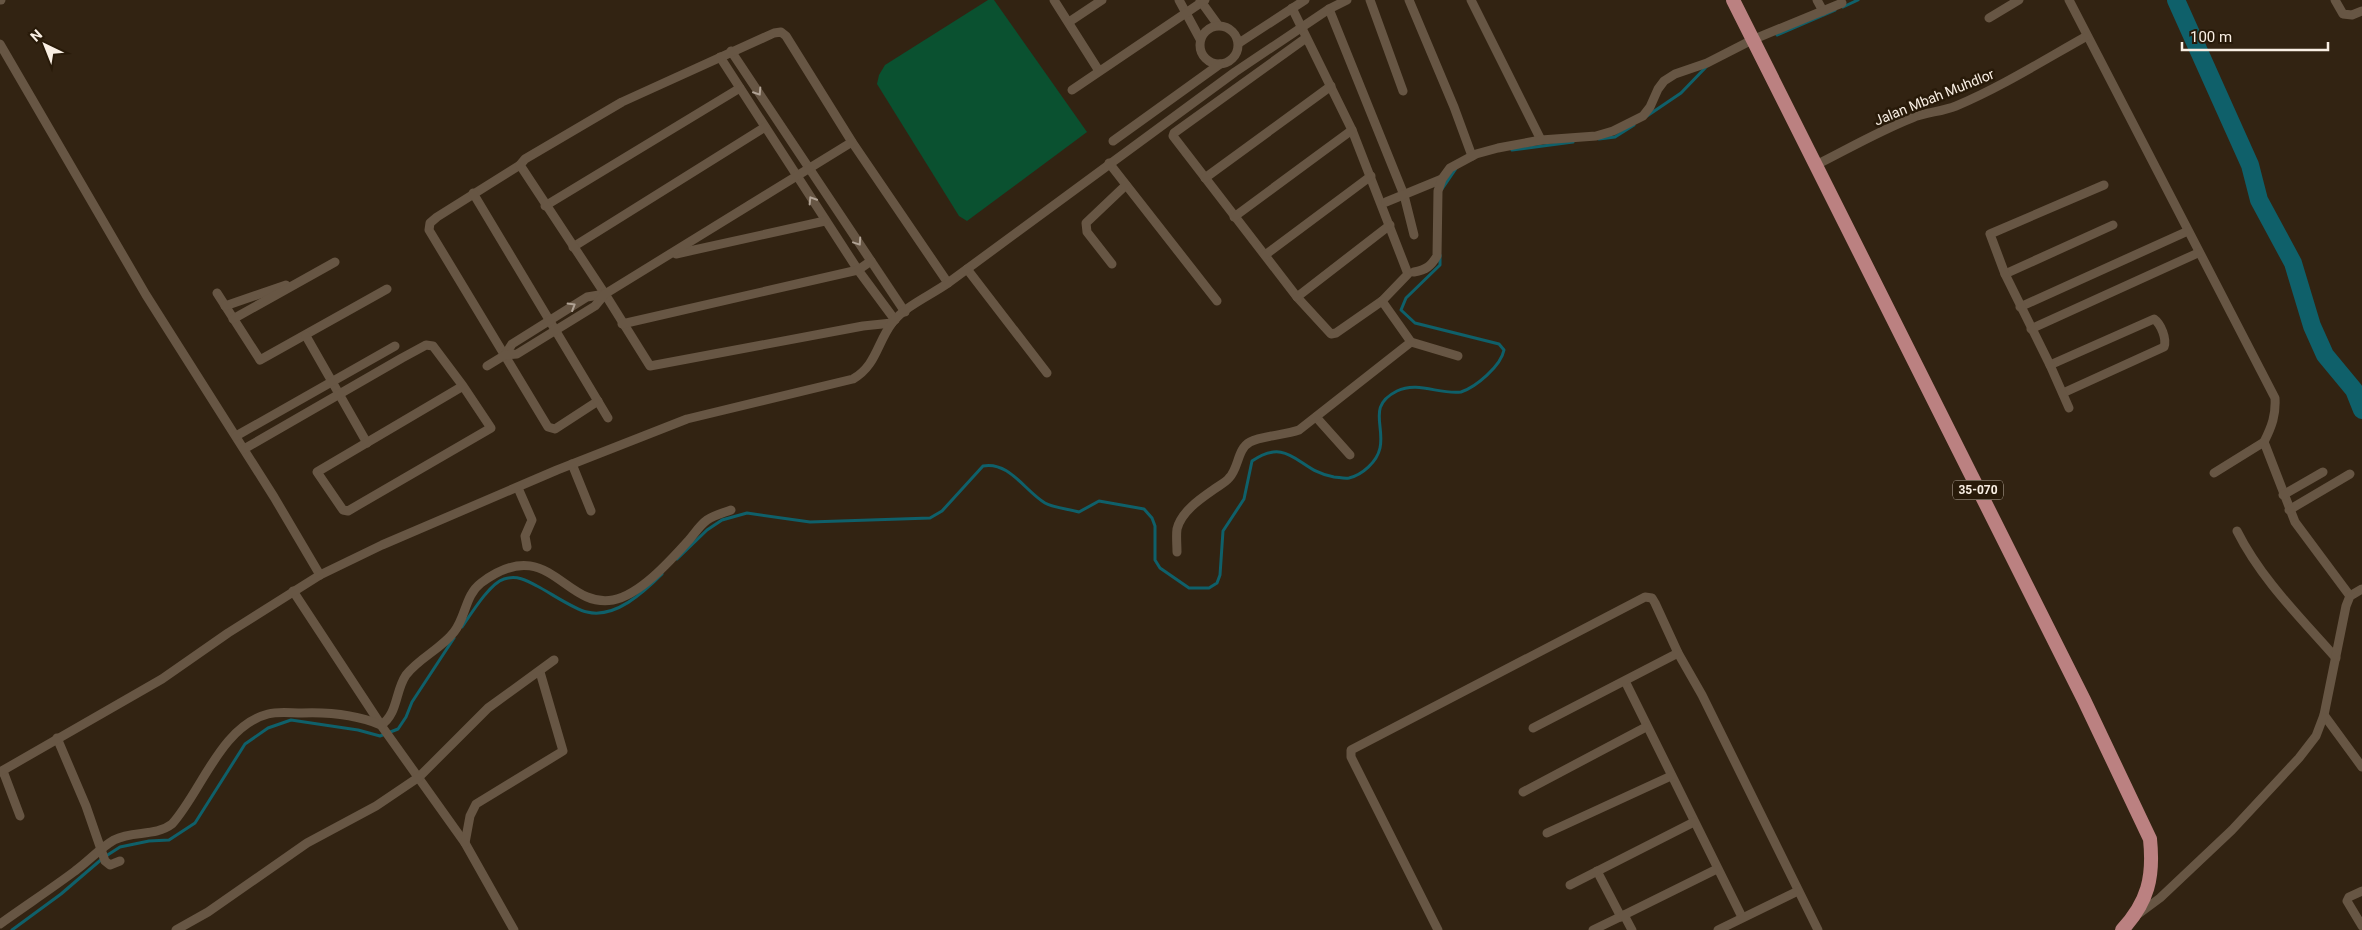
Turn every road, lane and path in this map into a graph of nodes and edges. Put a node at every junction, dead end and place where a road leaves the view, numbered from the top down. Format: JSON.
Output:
{"nodes":[{"id":1,"x":1054,"y":0,"type":"edge"},
{"id":2,"x":1102,"y":0,"type":"edge"},
{"id":3,"x":1179,"y":0,"type":"edge"},
{"id":4,"x":1305,"y":0,"type":"edge"},
{"id":5,"x":1347,"y":0,"type":"edge"},
{"id":6,"x":1370,"y":0,"type":"edge"},
{"id":7,"x":1409,"y":0,"type":"edge"},
{"id":8,"x":1471,"y":0,"type":"edge"},
{"id":9,"x":1733,"y":0,"type":"edge"},
{"id":10,"x":1818,"y":0,"type":"edge"},
{"id":11,"x":2019,"y":0,"type":"edge"},
{"id":12,"x":2069,"y":0,"type":"edge"},
{"id":13,"x":2335,"y":0,"type":"edge"},
{"id":14,"x":1202,"y":1,"type":"edge"},
{"id":15,"x":1842,"y":3,"type":"dead end"},
{"id":16,"x":1292,"y":8,"type":"junction"},
{"id":17,"x":1329,"y":9,"type":"junction"},
{"id":18,"x":1823,"y":11,"type":"junction"},
{"id":19,"x":2362,"y":11,"type":"edge"},
{"id":20,"x":1186,"y":12,"type":"junction"},
{"id":21,"x":1989,"y":18,"type":"dead end"},
{"id":22,"x":1069,"y":22,"type":"junction"},
{"id":23,"x":1218,"y":25,"type":"junction"},
{"id":24,"x":1301,"y":27,"type":"junction"},
{"id":25,"x":2087,"y":36,"type":"junction"},
{"id":26,"x":1200,"y":38,"type":"junction"},
{"id":27,"x":1306,"y":38,"type":"junction"},
{"id":28,"x":1239,"y":43,"type":"junction"},
{"id":29,"x":0,"y":44,"type":"edge"},
{"id":30,"x":1755,"y":45,"type":"junction"},
{"id":31,"x":731,"y":51,"type":"junction"},
{"id":32,"x":720,"y":57,"type":"junction"},
{"id":33,"x":1225,"y":63,"type":"junction"},
{"id":34,"x":1099,"y":71,"type":"junction"},
{"id":35,"x":1235,"y":72,"type":"junction"},
{"id":36,"x":1331,"y":86,"type":"junction"},
{"id":37,"x":740,"y":88,"type":"junction"},
{"id":38,"x":1072,"y":90,"type":"dead end"},
{"id":39,"x":1404,"y":92,"type":"dead end"},
{"id":40,"x":765,"y":128,"type":"junction"},
{"id":41,"x":1352,"y":130,"type":"junction"},
{"id":42,"x":1125,"y":131,"type":"junction"},
{"id":43,"x":1541,"y":140,"type":"junction"},
{"id":44,"x":1113,"y":141,"type":"dead end"},
{"id":45,"x":852,"y":142,"type":"junction"},
{"id":46,"x":1135,"y":144,"type":"junction"},
{"id":47,"x":1472,"y":156,"type":"junction"},
{"id":48,"x":1109,"y":163,"type":"junction"},
{"id":49,"x":520,"y":165,"type":"junction"},
{"id":50,"x":1816,"y":165,"type":"junction"},
{"id":51,"x":809,"y":169,"type":"junction"},
{"id":52,"x":797,"y":176,"type":"junction"},
{"id":53,"x":1372,"y":176,"type":"junction"},
{"id":54,"x":1205,"y":178,"type":"junction"},
{"id":55,"x":1442,"y":179,"type":"junction"},
{"id":56,"x":1126,"y":185,"type":"junction"},
{"id":57,"x":2104,"y":185,"type":"dead end"},
{"id":58,"x":474,"y":193,"type":"junction"},
{"id":59,"x":1404,"y":195,"type":"junction"},
{"id":60,"x":1386,"y":202,"type":"dead end"},
{"id":61,"x":545,"y":206,"type":"junction"},
{"id":62,"x":1234,"y":217,"type":"junction"},
{"id":63,"x":826,"y":221,"type":"junction"},
{"id":64,"x":1390,"y":225,"type":"junction"},
{"id":65,"x":2114,"y":225,"type":"dead end"},
{"id":66,"x":2188,"y":231,"type":"junction"},
{"id":67,"x":1414,"y":235,"type":"dead end"},
{"id":68,"x":573,"y":247,"type":"junction"},
{"id":69,"x":2198,"y":253,"type":"junction"},
{"id":70,"x":1264,"y":255,"type":"junction"},
{"id":71,"x":669,"y":256,"type":"junction"},
{"id":72,"x":871,"y":261,"type":"junction"},
{"id":73,"x":335,"y":262,"type":"dead end"},
{"id":74,"x":1112,"y":264,"type":"dead end"},
{"id":75,"x":967,"y":269,"type":"junction"},
{"id":76,"x":858,"y":270,"type":"junction"},
{"id":77,"x":1414,"y":272,"type":"dead end"},
{"id":78,"x":2005,"y":274,"type":"junction"},
{"id":79,"x":310,"y":276,"type":"junction"},
{"id":80,"x":948,"y":283,"type":"junction"},
{"id":81,"x":387,"y":289,"type":"dead end"},
{"id":82,"x":217,"y":293,"type":"dead end"},
{"id":83,"x":605,"y":294,"type":"junction"},
{"id":84,"x":1297,"y":297,"type":"junction"},
{"id":85,"x":1217,"y":301,"type":"dead end"},
{"id":86,"x":1382,"y":301,"type":"junction"},
{"id":87,"x":225,"y":306,"type":"junction"},
{"id":88,"x":2020,"y":307,"type":"junction"},
{"id":89,"x":905,"y":312,"type":"junction"},
{"id":90,"x":234,"y":320,"type":"junction"},
{"id":91,"x":550,"y":320,"type":"junction"},
{"id":92,"x":893,"y":322,"type":"junction"},
{"id":93,"x":622,"y":324,"type":"junction"},
{"id":94,"x":555,"y":329,"type":"junction"},
{"id":95,"x":2031,"y":329,"type":"junction"},
{"id":96,"x":306,"y":336,"type":"junction"},
{"id":97,"x":1410,"y":342,"type":"junction"},
{"id":98,"x":395,"y":346,"type":"dead end"},
{"id":99,"x":506,"y":355,"type":"junction"},
{"id":100,"x":1458,"y":356,"type":"dead end"},
{"id":101,"x":2050,"y":365,"type":"junction"},
{"id":102,"x":487,"y":366,"type":"dead end"},
{"id":103,"x":1047,"y":373,"type":"dead end"},
{"id":104,"x":332,"y":382,"type":"junction"},
{"id":105,"x":463,"y":386,"type":"junction"},
{"id":106,"x":2063,"y":393,"type":"junction"},
{"id":107,"x":339,"y":394,"type":"junction"},
{"id":108,"x":598,"y":401,"type":"junction"},
{"id":109,"x":2069,"y":408,"type":"dead end"},
{"id":110,"x":1316,"y":417,"type":"junction"},
{"id":111,"x":608,"y":418,"type":"dead end"},
{"id":112,"x":236,"y":436,"type":"junction"},
{"id":113,"x":2264,"y":442,"type":"junction"},
{"id":114,"x":367,"y":443,"type":"junction"},
{"id":115,"x":244,"y":449,"type":"junction"},
{"id":116,"x":1350,"y":456,"type":"dead end"},
{"id":117,"x":572,"y":464,"type":"junction"},
{"id":118,"x":2323,"y":472,"type":"dead end"},
{"id":119,"x":2214,"y":473,"type":"dead end"},
{"id":120,"x":2350,"y":474,"type":"dead end"},
{"id":121,"x":518,"y":488,"type":"junction"},
{"id":122,"x":2283,"y":495,"type":"junction"},
{"id":123,"x":732,"y":510,"type":"dead end"},
{"id":124,"x":2289,"y":510,"type":"junction"},
{"id":125,"x":591,"y":511,"type":"dead end"},
{"id":126,"x":2237,"y":531,"type":"dead end"},
{"id":127,"x":527,"y":547,"type":"dead end"},
{"id":128,"x":1177,"y":552,"type":"dead end"},
{"id":129,"x":320,"y":575,"type":"junction"},
{"id":130,"x":2362,"y":589,"type":"edge"},
{"id":131,"x":293,"y":592,"type":"junction"},
{"id":132,"x":2350,"y":596,"type":"junction"},
{"id":133,"x":1678,"y":653,"type":"junction"},
{"id":134,"x":2336,"y":658,"type":"junction"},
{"id":135,"x":554,"y":660,"type":"dead end"},
{"id":136,"x":540,"y":672,"type":"junction"},
{"id":137,"x":1625,"y":681,"type":"junction"},
{"id":138,"x":2324,"y":715,"type":"junction"},
{"id":139,"x":382,"y":726,"type":"junction"},
{"id":140,"x":1646,"y":727,"type":"junction"},
{"id":141,"x":1533,"y":728,"type":"dead end"},
{"id":142,"x":57,"y":738,"type":"junction"},
{"id":143,"x":2362,"y":766,"type":"edge"},
{"id":144,"x":2,"y":771,"type":"edge"},
{"id":145,"x":1671,"y":776,"type":"junction"},
{"id":146,"x":419,"y":777,"type":"junction"},
{"id":147,"x":1523,"y":792,"type":"dead end"},
{"id":148,"x":20,"y":816,"type":"dead end"},
{"id":149,"x":1694,"y":822,"type":"junction"},
{"id":150,"x":1547,"y":833,"type":"dead end"},
{"id":151,"x":465,"y":843,"type":"junction"},
{"id":152,"x":103,"y":854,"type":"junction"},
{"id":153,"x":120,"y":861,"type":"dead end"},
{"id":154,"x":1718,"y":869,"type":"junction"},
{"id":155,"x":1598,"y":871,"type":"junction"},
{"id":156,"x":1570,"y":884,"type":"dead end"},
{"id":157,"x":1798,"y":891,"type":"junction"},
{"id":158,"x":2362,"y":891,"type":"edge"},
{"id":159,"x":2137,"y":915,"type":"junction"},
{"id":160,"x":1623,"y":916,"type":"junction"},
{"id":161,"x":1742,"y":918,"type":"junction"},
{"id":162,"x":0,"y":924,"type":"edge"},
{"id":163,"x":2362,"y":926,"type":"edge"},
{"id":164,"x":176,"y":930,"type":"edge"},
{"id":165,"x":514,"y":930,"type":"edge"},
{"id":166,"x":1438,"y":930,"type":"edge"},
{"id":167,"x":1593,"y":930,"type":"edge"},
{"id":168,"x":1632,"y":930,"type":"edge"},
{"id":169,"x":1718,"y":930,"type":"edge"},
{"id":170,"x":1818,"y":930,"type":"edge"},
{"id":171,"x":2122,"y":930,"type":"edge"}],
"edges":[{"from":1,"to":22,"type":"street"},
{"from":2,"to":22,"type":"street"},
{"from":3,"to":20,"type":"street"},
{"from":4,"to":16,"type":"street"},
{"from":5,"to":17,"type":"street"},
{"from":6,"to":39,"type":"street"},
{"from":7,"to":47,"type":"street"},
{"from":8,"to":43,"type":"street"},
{"from":9,"to":30,"type":"main road","number":"35-070"},
{"from":10,"to":18,"type":"street"},
{"from":11,"to":21,"type":"street"},
{"from":12,"to":25,"type":"street"},
{"from":13,"to":19,"type":"street"},
{"from":14,"to":20,"type":"street"},
{"from":14,"to":23,"type":"street"},
{"from":15,"to":18,"type":"street"},
{"from":16,"to":24,"type":"street"},
{"from":16,"to":28,"type":"street"},
{"from":17,"to":24,"type":"street"},
{"from":17,"to":59,"type":"street"},
{"from":18,"to":30,"type":"street"},
{"from":20,"to":26,"type":"street"},
{"from":20,"to":34,"type":"street"},
{"from":22,"to":34,"type":"street"},
{"from":23,"to":26,"type":"street"},
{"from":23,"to":28,"type":"street"},
{"from":24,"to":27,"type":"street"},
{"from":24,"to":35,"type":"street"},
{"from":25,"to":50,"type":"street","name":"Jalan Mbah Muhdlor"},
{"from":25,"to":66,"type":"street"},
{"from":26,"to":33,"type":"street"},
{"from":27,"to":36,"type":"street"},
{"from":27,"to":54,"type":"street"},
{"from":28,"to":33,"type":"street"},
{"from":29,"to":112,"type":"street"},
{"from":30,"to":43,"type":"street"},
{"from":30,"to":50,"type":"main road","number":"35-070"},
{"from":31,"to":32,"type":"street"},
{"from":31,"to":45,"type":"street"},
{"from":31,"to":51,"type":"street","one_way":true},
{"from":32,"to":37,"type":"street"},
{"from":32,"to":49,"type":"street"},
{"from":33,"to":35,"type":"street"},
{"from":33,"to":42,"type":"street"},
{"from":34,"to":38,"type":"street"},
{"from":35,"to":46,"type":"street"},
{"from":36,"to":41,"type":"street"},
{"from":36,"to":54,"type":"street"},
{"from":37,"to":40,"type":"street"},
{"from":37,"to":61,"type":"street"},
{"from":40,"to":52,"type":"street"},
{"from":40,"to":68,"type":"street"},
{"from":41,"to":53,"type":"street"},
{"from":41,"to":62,"type":"street"},
{"from":42,"to":44,"type":"street"},
{"from":42,"to":46,"type":"street"},
{"from":43,"to":47,"type":"street"},
{"from":45,"to":51,"type":"street"},
{"from":45,"to":80,"type":"street"},
{"from":46,"to":48,"type":"street"},
{"from":47,"to":55,"type":"street"},
{"from":48,"to":56,"type":"street"},
{"from":48,"to":75,"type":"street"},
{"from":49,"to":58,"type":"street"},
{"from":49,"to":61,"type":"street"},
{"from":50,"to":159,"type":"main road","number":"35-070"},
{"from":51,"to":52,"type":"street"},
{"from":51,"to":72,"type":"street","one_way":true},
{"from":63,"to":52,"type":"street","one_way":true},
{"from":52,"to":71,"type":"street"},
{"from":53,"to":64,"type":"street"},
{"from":53,"to":70,"type":"street"},
{"from":54,"to":62,"type":"street"},
{"from":55,"to":59,"type":"street"},
{"from":55,"to":77,"type":"street"},
{"from":56,"to":74,"type":"street"},
{"from":56,"to":85,"type":"street"},
{"from":57,"to":78,"type":"street"},
{"from":58,"to":91,"type":"street"},
{"from":58,"to":99,"type":"street"},
{"from":59,"to":60,"type":"street"},
{"from":59,"to":67,"type":"street"},
{"from":61,"to":68,"type":"street"},
{"from":62,"to":70,"type":"street"},
{"from":63,"to":71,"type":"street"},
{"from":63,"to":76,"type":"street"},
{"from":64,"to":84,"type":"street"},
{"from":64,"to":86,"type":"street"},
{"from":65,"to":78,"type":"street"},
{"from":66,"to":69,"type":"street"},
{"from":66,"to":88,"type":"street"},
{"from":68,"to":83,"type":"street"},
{"from":69,"to":95,"type":"street"},
{"from":69,"to":113,"type":"street"},
{"from":70,"to":84,"type":"street"},
{"from":71,"to":83,"type":"street"},
{"from":72,"to":76,"type":"street"},
{"from":72,"to":89,"type":"street"},
{"from":73,"to":79,"type":"street"},
{"from":75,"to":80,"type":"street"},
{"from":75,"to":103,"type":"street"},
{"from":76,"to":92,"type":"street"},
{"from":76,"to":93,"type":"street"},
{"from":78,"to":88,"type":"street"},
{"from":79,"to":87,"type":"street"},
{"from":79,"to":90,"type":"street"},
{"from":80,"to":89,"type":"street"},
{"from":81,"to":96,"type":"street"},
{"from":82,"to":87,"type":"street"},
{"from":91,"to":83,"type":"street","one_way":true},
{"from":83,"to":93,"type":"street"},
{"from":83,"to":94,"type":"street"},
{"from":84,"to":86,"type":"street"},
{"from":86,"to":97,"type":"street"},
{"from":87,"to":90,"type":"street"},
{"from":88,"to":95,"type":"street"},
{"from":89,"to":92,"type":"street"},
{"from":90,"to":96,"type":"street"},
{"from":91,"to":94,"type":"street"},
{"from":91,"to":99,"type":"street"},
{"from":92,"to":93,"type":"street"},
{"from":92,"to":117,"type":"street"},
{"from":94,"to":99,"type":"street"},
{"from":94,"to":108,"type":"street"},
{"from":95,"to":101,"type":"street"},
{"from":96,"to":104,"type":"street"},
{"from":97,"to":100,"type":"street"},
{"from":97,"to":110,"type":"street"},
{"from":98,"to":104,"type":"street"},
{"from":99,"to":102,"type":"street"},
{"from":99,"to":108,"type":"street"},
{"from":101,"to":106,"type":"street"},
{"from":101,"to":106,"type":"street"},
{"from":104,"to":107,"type":"street"},
{"from":104,"to":112,"type":"street"},
{"from":105,"to":107,"type":"street"},
{"from":105,"to":114,"type":"street"},
{"from":105,"to":114,"type":"street"},
{"from":106,"to":109,"type":"street"},
{"from":107,"to":114,"type":"street"},
{"from":107,"to":115,"type":"street"},
{"from":108,"to":111,"type":"street"},
{"from":110,"to":116,"type":"street"},
{"from":110,"to":128,"type":"street"},
{"from":112,"to":115,"type":"street"},
{"from":113,"to":119,"type":"street"},
{"from":113,"to":122,"type":"street"},
{"from":115,"to":129,"type":"street"},
{"from":117,"to":121,"type":"street"},
{"from":117,"to":125,"type":"street"},
{"from":118,"to":122,"type":"street"},
{"from":120,"to":124,"type":"street"},
{"from":121,"to":127,"type":"street"},
{"from":121,"to":129,"type":"street"},
{"from":122,"to":124,"type":"street"},
{"from":123,"to":139,"type":"street"},
{"from":124,"to":132,"type":"street"},
{"from":126,"to":134,"type":"street"},
{"from":129,"to":131,"type":"street"},
{"from":130,"to":132,"type":"street"},
{"from":131,"to":139,"type":"street"},
{"from":131,"to":142,"type":"street"},
{"from":132,"to":134,"type":"street"},
{"from":133,"to":137,"type":"street"},
{"from":133,"to":157,"type":"street"},
{"from":133,"to":166,"type":"street"},
{"from":134,"to":138,"type":"street"},
{"from":135,"to":136,"type":"street"},
{"from":136,"to":146,"type":"street"},
{"from":136,"to":151,"type":"street"},
{"from":137,"to":140,"type":"street"},
{"from":137,"to":141,"type":"street"},
{"from":138,"to":143,"type":"street"},
{"from":138,"to":159,"type":"street"},
{"from":139,"to":146,"type":"street"},
{"from":139,"to":152,"type":"street"},
{"from":140,"to":145,"type":"street"},
{"from":140,"to":147,"type":"street"},
{"from":142,"to":144,"type":"street"},
{"from":142,"to":152,"type":"street"},
{"from":144,"to":148,"type":"street"},
{"from":145,"to":149,"type":"street"},
{"from":145,"to":150,"type":"street"},
{"from":146,"to":151,"type":"street"},
{"from":146,"to":164,"type":"street"},
{"from":149,"to":154,"type":"street"},
{"from":149,"to":155,"type":"street"},
{"from":151,"to":165,"type":"street"},
{"from":152,"to":153,"type":"street"},
{"from":152,"to":162,"type":"street"},
{"from":154,"to":160,"type":"street"},
{"from":154,"to":161,"type":"street"},
{"from":155,"to":156,"type":"street"},
{"from":155,"to":160,"type":"street"},
{"from":157,"to":161,"type":"street"},
{"from":157,"to":170,"type":"street"},
{"from":158,"to":163,"type":"street"},
{"from":159,"to":171,"type":"main road","number":"35-070"},
{"from":160,"to":167,"type":"street"},
{"from":160,"to":168,"type":"street"},
{"from":161,"to":169,"type":"street"}]}
